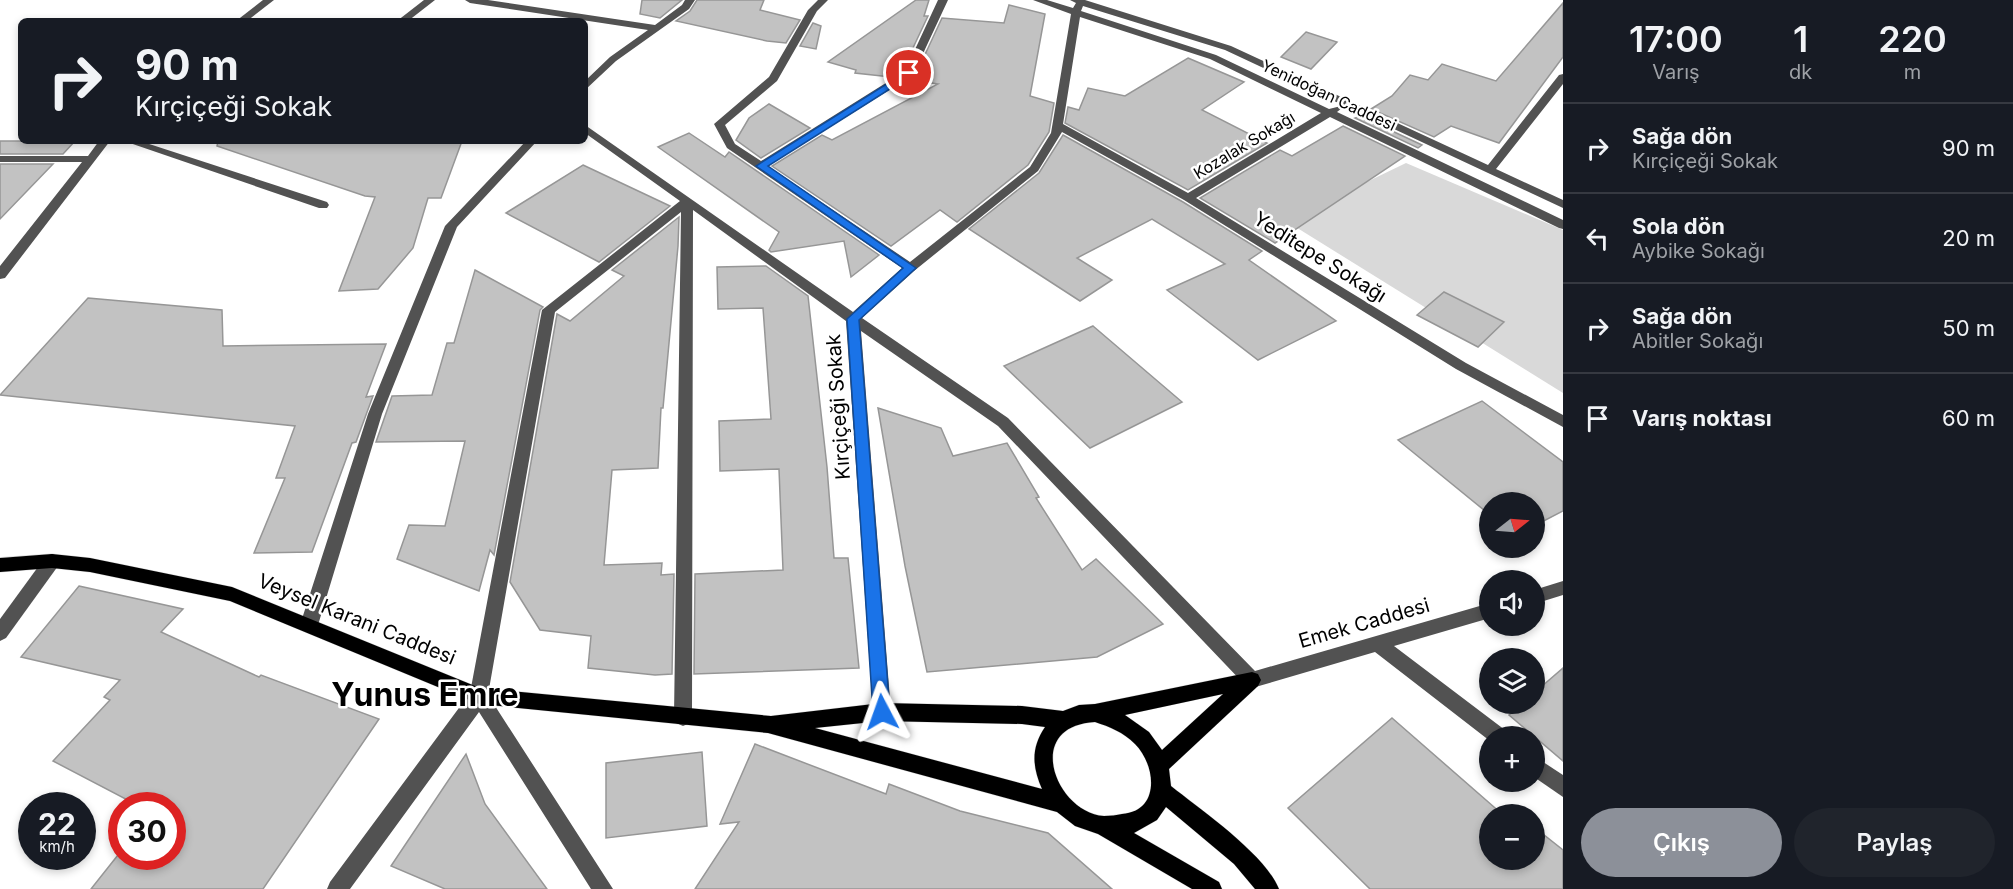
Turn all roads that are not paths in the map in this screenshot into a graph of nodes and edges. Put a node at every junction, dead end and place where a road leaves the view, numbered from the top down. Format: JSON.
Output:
{"nodes":[{"id":1,"x":269,"y":0,"type":"edge"},
{"id":2,"x":430,"y":0,"type":"edge"},
{"id":3,"x":470,"y":0,"type":"edge"},
{"id":4,"x":690,"y":0,"type":"edge"},
{"id":5,"x":823,"y":0,"type":"edge"},
{"id":6,"x":943,"y":0,"type":"edge"},
{"id":7,"x":1038,"y":0,"type":"edge"},
{"id":8,"x":1077,"y":4,"type":"edge"},
{"id":9,"x":245,"y":18,"type":"edge"},
{"id":10,"x":406,"y":18,"type":"edge"},
{"id":11,"x":656,"y":28,"type":"junction"},
{"id":12,"x":1563,"y":77,"type":"edge"},
{"id":13,"x":588,"y":84,"type":"edge"},
{"id":14,"x":1347,"y":102,"type":"junction"},
{"id":15,"x":1330,"y":112,"type":"junction"},
{"id":16,"x":1058,"y":126,"type":"junction"},
{"id":17,"x":588,"y":130,"type":"edge"},
{"id":18,"x":103,"y":144,"type":"edge"},
{"id":19,"x":138,"y":144,"type":"edge"},
{"id":20,"x":528,"y":144,"type":"edge"},
{"id":21,"x":0,"y":159,"type":"edge"},
{"id":22,"x":91,"y":159,"type":"junction"},
{"id":23,"x":761,"y":166,"type":"junction"},
{"id":24,"x":1490,"y":169,"type":"junction"},
{"id":25,"x":1188,"y":198,"type":"junction"},
{"id":26,"x":687,"y":201,"type":"junction"},
{"id":27,"x":1563,"y":204,"type":"edge"},
{"id":28,"x":323,"y":206,"type":"dead end"},
{"id":29,"x":1563,"y":225,"type":"edge"},
{"id":30,"x":910,"y":268,"type":"junction"},
{"id":31,"x":0,"y":275,"type":"edge"},
{"id":32,"x":853,"y":319,"type":"junction"},
{"id":33,"x":1563,"y":422,"type":"edge"},
{"id":34,"x":52,"y":561,"type":"junction"},
{"id":35,"x":0,"y":566,"type":"edge"},
{"id":36,"x":1563,"y":588,"type":"edge"},
{"id":37,"x":1545,"y":594,"type":"edge"},
{"id":38,"x":1479,"y":613,"type":"edge"},
{"id":39,"x":309,"y":625,"type":"junction"},
{"id":40,"x":0,"y":633,"type":"edge"},
{"id":41,"x":1377,"y":643,"type":"junction"},
{"id":42,"x":1252,"y":680,"type":"junction"},
{"id":43,"x":479,"y":696,"type":"junction"},
{"id":44,"x":882,"y":712,"type":"junction"},
{"id":45,"x":1095,"y":713,"type":"junction"},
{"id":46,"x":683,"y":717,"type":"junction"},
{"id":47,"x":1063,"y":720,"type":"junction"},
{"id":48,"x":768,"y":724,"type":"junction"},
{"id":49,"x":1485,"y":726,"type":"edge"},
{"id":50,"x":1159,"y":765,"type":"junction"},
{"id":51,"x":1545,"y":773,"type":"edge"},
{"id":52,"x":1563,"y":787,"type":"edge"},
{"id":53,"x":1161,"y":790,"type":"junction"},
{"id":54,"x":1062,"y":804,"type":"junction"},
{"id":55,"x":1103,"y":826,"type":"junction"},
{"id":56,"x":337,"y":889,"type":"edge"},
{"id":57,"x":603,"y":889,"type":"edge"},
{"id":58,"x":1212,"y":889,"type":"edge"},
{"id":59,"x":1269,"y":889,"type":"edge"}],
"edges":[{"from":1,"to":9,"type":"street"},
{"from":2,"to":10,"type":"street"},
{"from":3,"to":11,"type":"street"},
{"from":4,"to":11,"type":"street"},
{"from":5,"to":23,"type":"street"},
{"from":6,"to":23,"type":"street"},
{"from":7,"to":8,"type":"street","name":"Yenidoğan Caddesi"},
{"from":8,"to":14,"type":"street","name":"Yenidoğan Caddesi"},
{"from":8,"to":15,"type":"street","name":"Yenidoğan Caddesi"},
{"from":8,"to":16,"type":"street","name":"Kırçiçeği Sokak"},
{"from":11,"to":13,"type":"street"},
{"from":12,"to":24,"type":"street"},
{"from":14,"to":15,"type":"street","name":"Kozalak Sokağı"},
{"from":14,"to":24,"type":"street","name":"Yenidoğan Caddesi"},
{"from":15,"to":25,"type":"street","name":"Kozalak Sokağı"},
{"from":15,"to":29,"type":"street","name":"Yenidoğan Caddesi"},
{"from":16,"to":25,"type":"street","name":"Yeditepe Sokağı"},
{"from":16,"to":30,"type":"street","name":"Kırçiçeği Sokak"},
{"from":17,"to":26,"type":"street"},
{"from":18,"to":22,"type":"street"},
{"from":19,"to":28,"type":"street"},
{"from":20,"to":39,"type":"street"},
{"from":21,"to":22,"type":"street"},
{"from":22,"to":31,"type":"street"},
{"from":23,"to":30,"type":"street"},
{"from":24,"to":27,"type":"street","name":"Yenidoğan Caddesi"},
{"from":25,"to":33,"type":"street","name":"Yeditepe Sokağı"},
{"from":26,"to":32,"type":"street"},
{"from":26,"to":43,"type":"street"},
{"from":26,"to":46,"type":"street"},
{"from":30,"to":32,"type":"street","name":"Kırçiçeği Sokak"},
{"from":32,"to":42,"type":"street"},
{"from":32,"to":44,"type":"street","name":"Kırçiçeği Sokak"},
{"from":34,"to":35,"type":"main road","name":"Veysel Karani Caddesi"},
{"from":34,"to":39,"type":"main road","name":"Veysel Karani Caddesi"},
{"from":34,"to":40,"type":"street"},
{"from":36,"to":37,"type":"street"},
{"from":38,"to":41,"type":"street","name":"Emek Caddesi"},
{"from":39,"to":43,"type":"main road","name":"Veysel Karani Caddesi"},
{"from":41,"to":42,"type":"street","name":"Emek Caddesi"},
{"from":41,"to":49,"type":"street"},
{"from":42,"to":45,"type":"main road","name":"Veysel Karani Caddesi"},
{"from":42,"to":50,"type":"main road"},
{"from":43,"to":46,"type":"main road","name":"Veysel Karani Caddesi"},
{"from":43,"to":56,"type":"street"},
{"from":43,"to":57,"type":"street"},
{"from":44,"to":47,"type":"main road","name":"Veysel Karani Caddesi"},
{"from":44,"to":48,"type":"main road","name":"Veysel Karani Caddesi"},
{"from":45,"to":47,"type":"main road","name":"Veysel Karani Caddesi"},
{"from":45,"to":50,"type":"main road"},
{"from":46,"to":48,"type":"main road","name":"Veysel Karani Caddesi"},
{"from":47,"to":54,"type":"main road"},
{"from":48,"to":54,"type":"main road","name":"Veysel Karani Caddesi"},
{"from":50,"to":53,"type":"main road"},
{"from":51,"to":52,"type":"street"},
{"from":53,"to":55,"type":"main road"},
{"from":53,"to":59,"type":"main road"},
{"from":54,"to":55,"type":"main road","name":"Veysel Karani Caddesi"},
{"from":55,"to":58,"type":"main road","name":"Veysel Karani Caddesi"}]}
